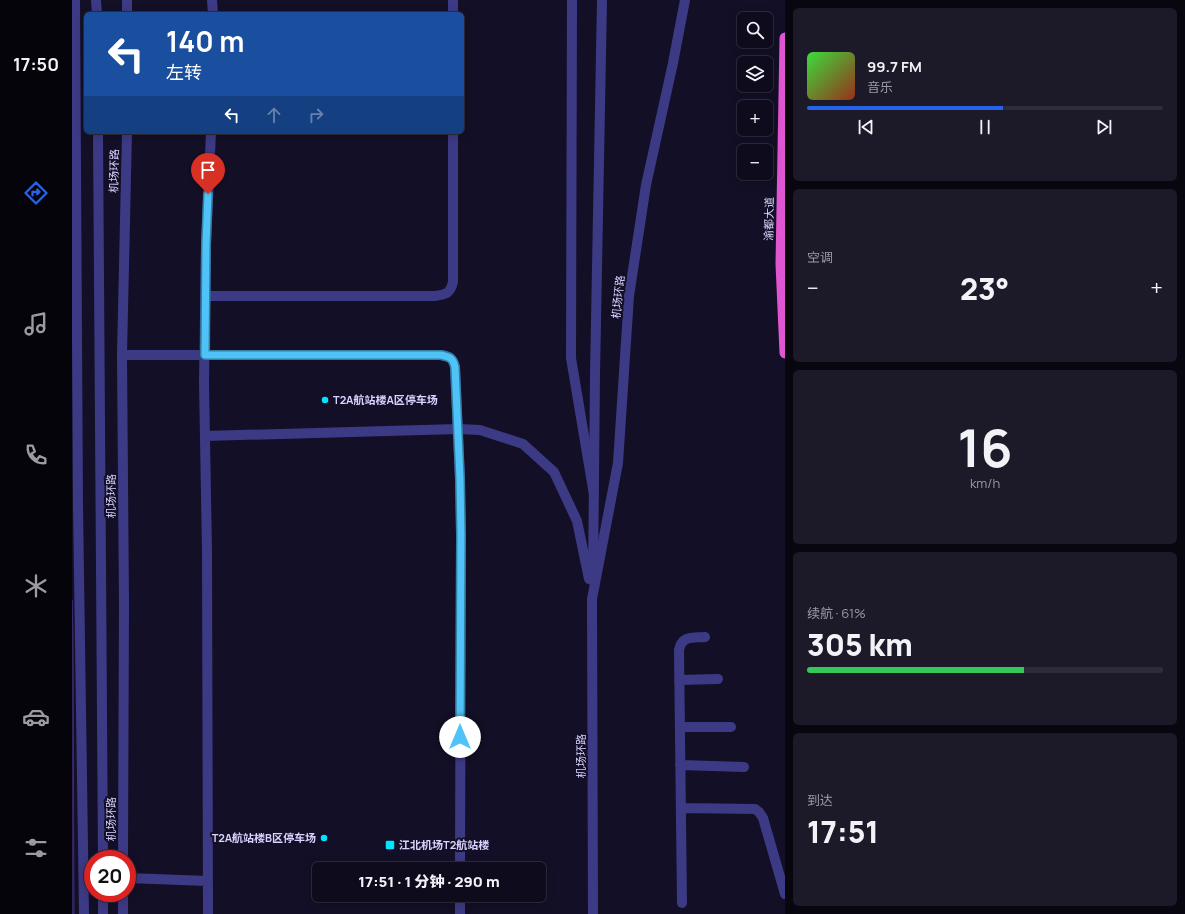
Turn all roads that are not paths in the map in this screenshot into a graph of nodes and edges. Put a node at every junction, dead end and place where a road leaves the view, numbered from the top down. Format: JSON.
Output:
{"nodes":[{"id":1,"x":75,"y":0,"type":"edge"},
{"id":2,"x":96,"y":0,"type":"edge"},
{"id":3,"x":127,"y":0,"type":"edge"},
{"id":4,"x":212,"y":0,"type":"edge"},
{"id":5,"x":453,"y":0,"type":"edge"},
{"id":6,"x":572,"y":0,"type":"edge"},
{"id":7,"x":602,"y":0,"type":"edge"},
{"id":8,"x":685,"y":0,"type":"edge"},
{"id":9,"x":97,"y":12,"type":"edge"},
{"id":10,"x":127,"y":12,"type":"edge"},
{"id":11,"x":213,"y":12,"type":"edge"},
{"id":12,"x":453,"y":12,"type":"edge"},
{"id":13,"x":785,"y":38,"type":"edge"},
{"id":14,"x":98,"y":134,"type":"edge"},
{"id":15,"x":127,"y":134,"type":"edge"},
{"id":16,"x":207,"y":134,"type":"edge"},
{"id":17,"x":453,"y":134,"type":"edge"},
{"id":18,"x":206,"y":296,"type":"junction"},
{"id":19,"x":785,"y":353,"type":"edge"},
{"id":20,"x":122,"y":355,"type":"junction"},
{"id":21,"x":205,"y":355,"type":"junction"},
{"id":22,"x":458,"y":429,"type":"junction"},
{"id":23,"x":205,"y":436,"type":"junction"},
{"id":24,"x":594,"y":495,"type":"junction"},
{"id":25,"x":592,"y":599,"type":"junction"},
{"id":26,"x":705,"y":637,"type":"dead end"},
{"id":27,"x":718,"y":679,"type":"dead end"},
{"id":28,"x":679,"y":680,"type":"junction"},
{"id":29,"x":680,"y":726,"type":"junction"},
{"id":30,"x":731,"y":727,"type":"dead end"},
{"id":31,"x":680,"y":765,"type":"junction"},
{"id":32,"x":744,"y":766,"type":"dead end"},
{"id":33,"x":681,"y":808,"type":"junction"},
{"id":34,"x":103,"y":850,"type":"edge"},
{"id":35,"x":123,"y":850,"type":"edge"},
{"id":36,"x":460,"y":862,"type":"edge"},
{"id":37,"x":136,"y":878,"type":"edge"},
{"id":38,"x":208,"y":881,"type":"junction"},
{"id":39,"x":785,"y":894,"type":"edge"},
{"id":40,"x":103,"y":902,"type":"edge"},
{"id":41,"x":123,"y":902,"type":"edge"},
{"id":42,"x":460,"y":902,"type":"edge"},
{"id":43,"x":682,"y":903,"type":"dead end"},
{"id":44,"x":84,"y":914,"type":"edge"},
{"id":45,"x":103,"y":914,"type":"edge"},
{"id":46,"x":123,"y":914,"type":"edge"},
{"id":47,"x":208,"y":914,"type":"edge"},
{"id":48,"x":460,"y":914,"type":"edge"},
{"id":49,"x":593,"y":914,"type":"edge"}],
"edges":[{"from":1,"to":44,"type":"street"},
{"from":2,"to":9,"type":"street"},
{"from":3,"to":10,"type":"street"},
{"from":4,"to":11,"type":"street"},
{"from":5,"to":12,"type":"street"},
{"from":6,"to":24,"type":"street"},
{"from":7,"to":24,"type":"street","name":"机场环路"},
{"from":8,"to":25,"type":"street","name":"机场环路"},
{"from":13,"to":19,"type":"highway","name":"渝都大道"},
{"from":14,"to":34,"type":"street","name":"机场环路","bridge":true},
{"from":15,"to":20,"type":"street","name":"机场环路"},
{"from":16,"to":18,"type":"street"},
{"from":17,"to":18,"type":"street"},
{"from":18,"to":21,"type":"street"},
{"from":20,"to":21,"type":"street"},
{"from":20,"to":35,"type":"street","name":"机场环路"},
{"from":21,"to":22,"type":"street"},
{"from":21,"to":23,"type":"street"},
{"from":22,"to":23,"type":"street"},
{"from":22,"to":25,"type":"street"},
{"from":22,"to":36,"type":"street"},
{"from":23,"to":38,"type":"street"},
{"from":24,"to":25,"type":"street","name":"机场环路"},
{"from":25,"to":49,"type":"street","name":"机场环路"},
{"from":26,"to":28,"type":"street"},
{"from":27,"to":28,"type":"street"},
{"from":28,"to":29,"type":"street"},
{"from":29,"to":30,"type":"street"},
{"from":29,"to":31,"type":"street"},
{"from":31,"to":32,"type":"street"},
{"from":31,"to":33,"type":"street"},
{"from":33,"to":39,"type":"street"},
{"from":33,"to":43,"type":"street"},
{"from":37,"to":38,"type":"street"},
{"from":38,"to":47,"type":"street"},
{"from":40,"to":45,"type":"street"},
{"from":41,"to":46,"type":"street"},
{"from":42,"to":48,"type":"street"}]}
